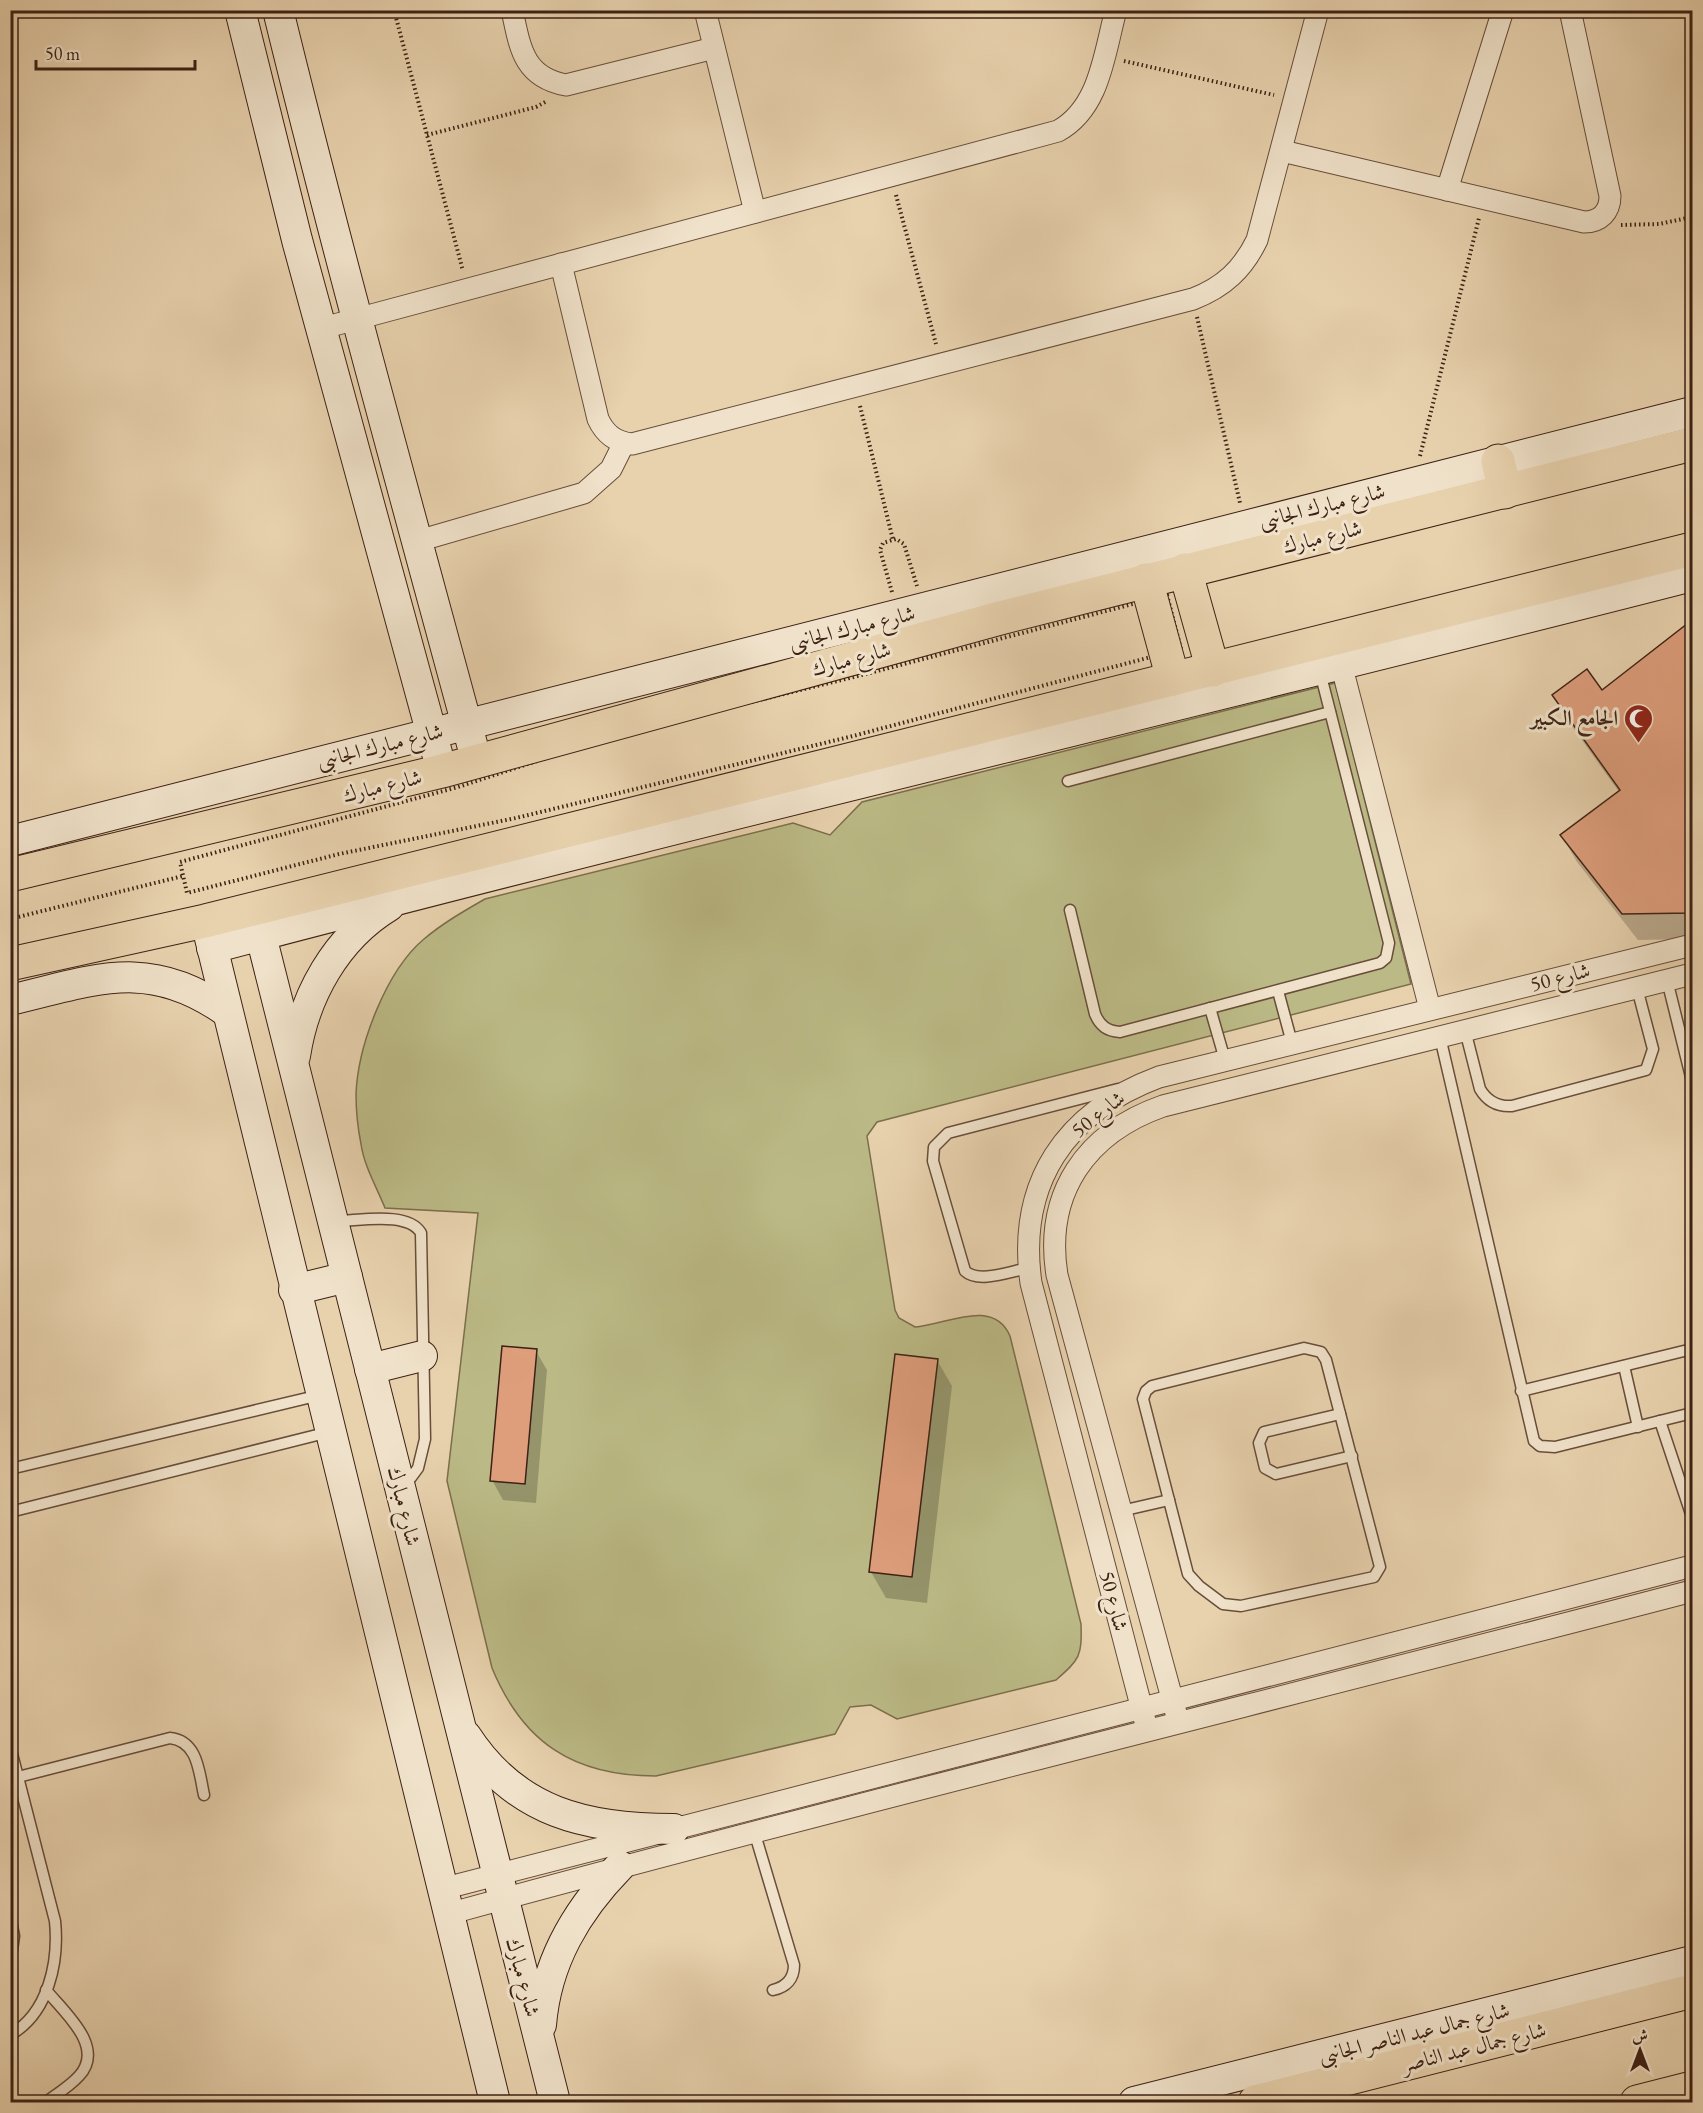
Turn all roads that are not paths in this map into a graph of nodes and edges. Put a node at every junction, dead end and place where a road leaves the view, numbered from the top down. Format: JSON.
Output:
{"nodes":[{"id":1,"x":240,"y":10,"type":"edge"},
{"id":2,"x":278,"y":10,"type":"edge"},
{"id":3,"x":512,"y":10,"type":"edge"},
{"id":4,"x":705,"y":10,"type":"edge"},
{"id":5,"x":1116,"y":10,"type":"edge"},
{"id":6,"x":1318,"y":10,"type":"edge"},
{"id":7,"x":1503,"y":10,"type":"edge"},
{"id":8,"x":1570,"y":10,"type":"edge"},
{"id":9,"x":714,"y":48,"type":"junction"},
{"id":10,"x":1282,"y":151,"type":"junction"},
{"id":11,"x":1447,"y":190,"type":"junction"},
{"id":12,"x":755,"y":212,"type":"junction"},
{"id":13,"x":561,"y":264,"type":"junction"},
{"id":14,"x":359,"y":317,"type":"junction"},
{"id":15,"x":322,"y":327,"type":"junction"},
{"id":16,"x":1692,"y":412,"type":"edge"},
{"id":17,"x":624,"y":443,"type":"junction"},
{"id":18,"x":1692,"y":444,"type":"edge"},
{"id":19,"x":1502,"y":476,"type":"junction"},
{"id":20,"x":418,"y":543,"type":"junction"},
{"id":21,"x":1692,"y":549,"type":"edge"},
{"id":22,"x":384,"y":554,"type":"junction"},
{"id":23,"x":1185,"y":570,"type":"junction"},
{"id":24,"x":1692,"y":576,"type":"edge"},
{"id":25,"x":1149,"y":590,"type":"junction"},
{"id":26,"x":1332,"y":659,"type":"junction"},
{"id":27,"x":1170,"y":666,"type":"junction"},
{"id":28,"x":1213,"y":670,"type":"junction"},
{"id":29,"x":1330,"y":712,"type":"junction"},
{"id":30,"x":467,"y":725,"type":"junction"},
{"id":31,"x":431,"y":733,"type":"junction"},
{"id":32,"x":477,"y":762,"type":"junction"},
{"id":33,"x":442,"y":771,"type":"junction"},
{"id":34,"x":1068,"y":781,"type":"dead end"},
{"id":35,"x":810,"y":784,"type":"junction"},
{"id":36,"x":10,"y":841,"type":"edge"},
{"id":37,"x":10,"y":875,"type":"edge"},
{"id":38,"x":404,"y":897,"type":"junction"},
{"id":39,"x":1070,"y":910,"type":"dead end"},
{"id":40,"x":258,"y":922,"type":"junction"},
{"id":41,"x":209,"y":935,"type":"junction"},
{"id":42,"x":1692,"y":945,"type":"edge"},
{"id":43,"x":10,"y":964,"type":"edge"},
{"id":44,"x":1692,"y":974,"type":"edge"},
{"id":45,"x":1667,"y":980,"type":"junction"},
{"id":46,"x":1637,"y":988,"type":"junction"},
{"id":47,"x":1278,"y":991,"type":"junction"},
{"id":48,"x":10,"y":1000,"type":"edge"},
{"id":49,"x":1210,"y":1008,"type":"junction"},
{"id":50,"x":1430,"y":1009,"type":"junction"},
{"id":51,"x":227,"y":1012,"type":"junction"},
{"id":52,"x":1393,"y":1018,"type":"junction"},
{"id":53,"x":1465,"y":1030,"type":"junction"},
{"id":54,"x":1440,"y":1037,"type":"junction"},
{"id":55,"x":1292,"y":1043,"type":"junction"},
{"id":56,"x":1402,"y":1046,"type":"junction"},
{"id":57,"x":1225,"y":1060,"type":"junction"},
{"id":58,"x":294,"y":1062,"type":"junction"},
{"id":59,"x":1692,"y":1081,"type":"edge"},
{"id":60,"x":1139,"y":1084,"type":"junction"},
{"id":61,"x":333,"y":1221,"type":"junction"},
{"id":62,"x":1029,"y":1268,"type":"junction"},
{"id":63,"x":347,"y":1277,"type":"junction"},
{"id":64,"x":294,"y":1290,"type":"junction"},
{"id":65,"x":1070,"y":1322,"type":"junction"},
{"id":66,"x":1043,"y":1328,"type":"junction"},
{"id":67,"x":1692,"y":1349,"type":"edge"},
{"id":68,"x":422,"y":1356,"type":"junction"},
{"id":69,"x":1624,"y":1366,"type":"junction"},
{"id":70,"x":370,"y":1369,"type":"junction"},
{"id":71,"x":1521,"y":1391,"type":"junction"},
{"id":72,"x":320,"y":1395,"type":"junction"},
{"id":73,"x":1692,"y":1413,"type":"edge"},
{"id":74,"x":1340,"y":1414,"type":"junction"},
{"id":75,"x":1660,"y":1421,"type":"junction"},
{"id":76,"x":1638,"y":1426,"type":"junction"},
{"id":77,"x":329,"y":1432,"type":"junction"},
{"id":78,"x":1352,"y":1456,"type":"junction"},
{"id":79,"x":10,"y":1469,"type":"edge"},
{"id":80,"x":400,"y":1491,"type":"junction"},
{"id":81,"x":1169,"y":1500,"type":"junction"},
{"id":82,"x":1121,"y":1511,"type":"junction"},
{"id":83,"x":10,"y":1512,"type":"edge"},
{"id":84,"x":1692,"y":1516,"type":"edge"},
{"id":85,"x":1692,"y":1566,"type":"edge"},
{"id":86,"x":1692,"y":1591,"type":"edge"},
{"id":87,"x":1172,"y":1700,"type":"junction"},
{"id":88,"x":1142,"y":1708,"type":"junction"},
{"id":89,"x":457,"y":1722,"type":"junction"},
{"id":90,"x":1179,"y":1725,"type":"junction"},
{"id":91,"x":1148,"y":1733,"type":"junction"},
{"id":92,"x":10,"y":1746,"type":"edge"},
{"id":93,"x":18,"y":1777,"type":"junction"},
{"id":94,"x":204,"y":1795,"type":"dead end"},
{"id":95,"x":754,"y":1831,"type":"junction"},
{"id":96,"x":677,"y":1839,"type":"junction"},
{"id":97,"x":620,"y":1866,"type":"junction"},
{"id":98,"x":499,"y":1887,"type":"junction"},
{"id":99,"x":445,"y":1902,"type":"junction"},
{"id":100,"x":10,"y":1916,"type":"edge"},
{"id":101,"x":1692,"y":1961,"type":"edge"},
{"id":102,"x":10,"y":1964,"type":"edge"},
{"id":103,"x":46,"y":1990,"type":"junction"},
{"id":104,"x":773,"y":1990,"type":"dead end"},
{"id":105,"x":1692,"y":1991,"type":"edge"},
{"id":106,"x":1604,"y":1999,"type":"junction"},
{"id":107,"x":10,"y":2035,"type":"edge"},
{"id":108,"x":540,"y":2040,"type":"junction"},
{"id":109,"x":1692,"y":2088,"type":"edge"},
{"id":110,"x":46,"y":2103,"type":"edge"},
{"id":111,"x":495,"y":2103,"type":"edge"},
{"id":112,"x":555,"y":2103,"type":"edge"},
{"id":113,"x":1134,"y":2103,"type":"edge"},
{"id":114,"x":1256,"y":2103,"type":"edge"},
{"id":115,"x":1637,"y":2103,"type":"edge"}],
"edges":[{"from":1,"to":15,"type":"main road"},
{"from":2,"to":14,"type":"main road"},
{"from":3,"to":9,"type":"street"},
{"from":4,"to":9,"type":"street"},
{"from":5,"to":12,"type":"street"},
{"from":6,"to":10,"type":"street"},
{"from":7,"to":11,"type":"street"},
{"from":8,"to":11,"type":"street"},
{"from":9,"to":12,"type":"street"},
{"from":10,"to":11,"type":"street"},
{"from":10,"to":17,"type":"street"},
{"from":12,"to":13,"type":"street"},
{"from":13,"to":14,"type":"street"},
{"from":13,"to":17,"type":"street"},
{"from":14,"to":15,"type":"street"},
{"from":14,"to":20,"type":"main road"},
{"from":15,"to":22,"type":"main road"},
{"from":16,"to":19,"type":"main road","name":"شارع مبارك الجانبى"},
{"from":17,"to":20,"type":"street"},
{"from":18,"to":19,"type":"main road","name":"شارع مبارك"},
{"from":19,"to":23,"type":"main road","name":"شارع مبارك"},
{"from":19,"to":30,"type":"main road","name":"شارع مبارك الجانبى"},
{"from":20,"to":22,"type":"main road"},
{"from":20,"to":30,"type":"main road"},
{"from":21,"to":26,"type":"main road"},
{"from":22,"to":31,"type":"main road"},
{"from":23,"to":25,"type":"main road","name":"شارع مبارك"},
{"from":23,"to":28,"type":"main road"},
{"from":24,"to":26,"type":"main road"},
{"from":25,"to":27,"type":"main road"},
{"from":25,"to":32,"type":"main road","name":"شارع مبارك"},
{"from":26,"to":28,"type":"main road"},
{"from":26,"to":29,"type":"lane"},
{"from":26,"to":35,"type":"main road"},
{"from":26,"to":50,"type":"street"},
{"from":27,"to":28,"type":"main road"},
{"from":27,"to":35,"type":"main road"},
{"from":29,"to":34,"type":"lane"},
{"from":29,"to":47,"type":"lane"},
{"from":30,"to":31,"type":"main road","name":"شارع مبارك الجانبى"},
{"from":30,"to":32,"type":"main road"},
{"from":31,"to":33,"type":"main road"},
{"from":31,"to":36,"type":"main road","name":"شارع مبارك الجانبى"},
{"from":32,"to":33,"type":"main road","name":"شارع مبارك"},
{"from":33,"to":37,"type":"main road","name":"شارع مبارك"},
{"from":35,"to":38,"type":"main road"},
{"from":35,"to":40,"type":"main road"},
{"from":38,"to":40,"type":"main road"},
{"from":38,"to":58,"type":"main road"},
{"from":39,"to":49,"type":"lane"},
{"from":40,"to":41,"type":"main road"},
{"from":40,"to":58,"type":"main road","name":"شارع مبارك"},
{"from":41,"to":43,"type":"main road"},
{"from":41,"to":51,"type":"main road"},
{"from":42,"to":50,"type":"street","name":"شارع 50"},
{"from":44,"to":45,"type":"street","name":"شارع 50"},
{"from":45,"to":46,"type":"street","name":"شارع 50"},
{"from":45,"to":59,"type":"lane"},
{"from":46,"to":53,"type":"street","name":"شارع 50"},
{"from":46,"to":53,"type":"lane"},
{"from":47,"to":49,"type":"lane"},
{"from":47,"to":55,"type":"lane"},
{"from":48,"to":51,"type":"main road"},
{"from":49,"to":57,"type":"lane"},
{"from":50,"to":52,"type":"street","name":"شارع 50"},
{"from":51,"to":64,"type":"main road"},
{"from":52,"to":55,"type":"street","name":"شارع 50"},
{"from":52,"to":56,"type":"street"},
{"from":53,"to":54,"type":"street","name":"شارع 50"},
{"from":54,"to":56,"type":"street","name":"شارع 50"},
{"from":54,"to":71,"type":"lane"},
{"from":55,"to":57,"type":"street","name":"شارع 50"},
{"from":56,"to":65,"type":"street","name":"شارع 50"},
{"from":57,"to":60,"type":"street","name":"شارع 50"},
{"from":58,"to":61,"type":"main road","name":"شارع مبارك"},
{"from":60,"to":62,"type":"street","name":"شارع 50"},
{"from":60,"to":62,"type":"lane"},
{"from":61,"to":63,"type":"main road","name":"شارع مبارك"},
{"from":61,"to":68,"type":"lane"},
{"from":62,"to":66,"type":"street","name":"شارع 50"},
{"from":63,"to":64,"type":"main road"},
{"from":63,"to":70,"type":"main road","name":"شارع مبارك"},
{"from":64,"to":72,"type":"main road"},
{"from":65,"to":66,"type":"street"},
{"from":65,"to":82,"type":"street","name":"شارع 50"},
{"from":66,"to":88,"type":"street","name":"شارع 50"},
{"from":67,"to":69,"type":"lane"},
{"from":68,"to":70,"type":"main road"},
{"from":68,"to":80,"type":"lane"},
{"from":69,"to":71,"type":"lane"},
{"from":69,"to":76,"type":"lane"},
{"from":70,"to":80,"type":"main road","name":"شارع مبارك"},
{"from":71,"to":76,"type":"lane"},
{"from":72,"to":77,"type":"main road"},
{"from":72,"to":79,"type":"lane"},
{"from":73,"to":75,"type":"lane"},
{"from":74,"to":78,"type":"lane"},
{"from":74,"to":78,"type":"lane"},
{"from":74,"to":81,"type":"lane"},
{"from":75,"to":76,"type":"lane"},
{"from":75,"to":84,"type":"lane"},
{"from":77,"to":83,"type":"lane"},
{"from":77,"to":99,"type":"main road"},
{"from":78,"to":81,"type":"lane"},
{"from":80,"to":89,"type":"main road","name":"شارع مبارك"},
{"from":81,"to":82,"type":"lane"},
{"from":82,"to":87,"type":"street","name":"شارع 50"},
{"from":85,"to":87,"type":"street"},
{"from":86,"to":90,"type":"street"},
{"from":87,"to":88,"type":"street"},
{"from":87,"to":90,"type":"street","name":"شارع 50"},
{"from":88,"to":91,"type":"street","name":"شارع 50"},
{"from":88,"to":96,"type":"street"},
{"from":89,"to":96,"type":"main road"},
{"from":89,"to":98,"type":"main road","name":"شارع مبارك"},
{"from":90,"to":91,"type":"street"},
{"from":91,"to":95,"type":"street"},
{"from":92,"to":93,"type":"lane"},
{"from":93,"to":94,"type":"lane"},
{"from":93,"to":103,"type":"lane"},
{"from":95,"to":96,"type":"street"},
{"from":95,"to":104,"type":"lane"},
{"from":96,"to":97,"type":"street"},
{"from":96,"to":98,"type":"street"},
{"from":97,"to":98,"type":"street"},
{"from":97,"to":108,"type":"main road"},
{"from":98,"to":99,"type":"street"},
{"from":98,"to":108,"type":"main road","name":"شارع مبارك"},
{"from":99,"to":111,"type":"main road"},
{"from":100,"to":102,"type":"lane"},
{"from":101,"to":106,"type":"main road","name":"شارع جمال عبد الناصر الجانبى"},
{"from":103,"to":107,"type":"lane"},
{"from":103,"to":110,"type":"lane"},
{"from":105,"to":106,"type":"main road","name":"شارع جمال عبد الناصر"},
{"from":106,"to":113,"type":"main road","name":"شارع جمال عبد الناصر الجانبى"},
{"from":106,"to":114,"type":"main road","name":"شارع جمال عبد الناصر"},
{"from":108,"to":112,"type":"main road","name":"شارع مبارك"},
{"from":109,"to":115,"type":"main road"}]}
